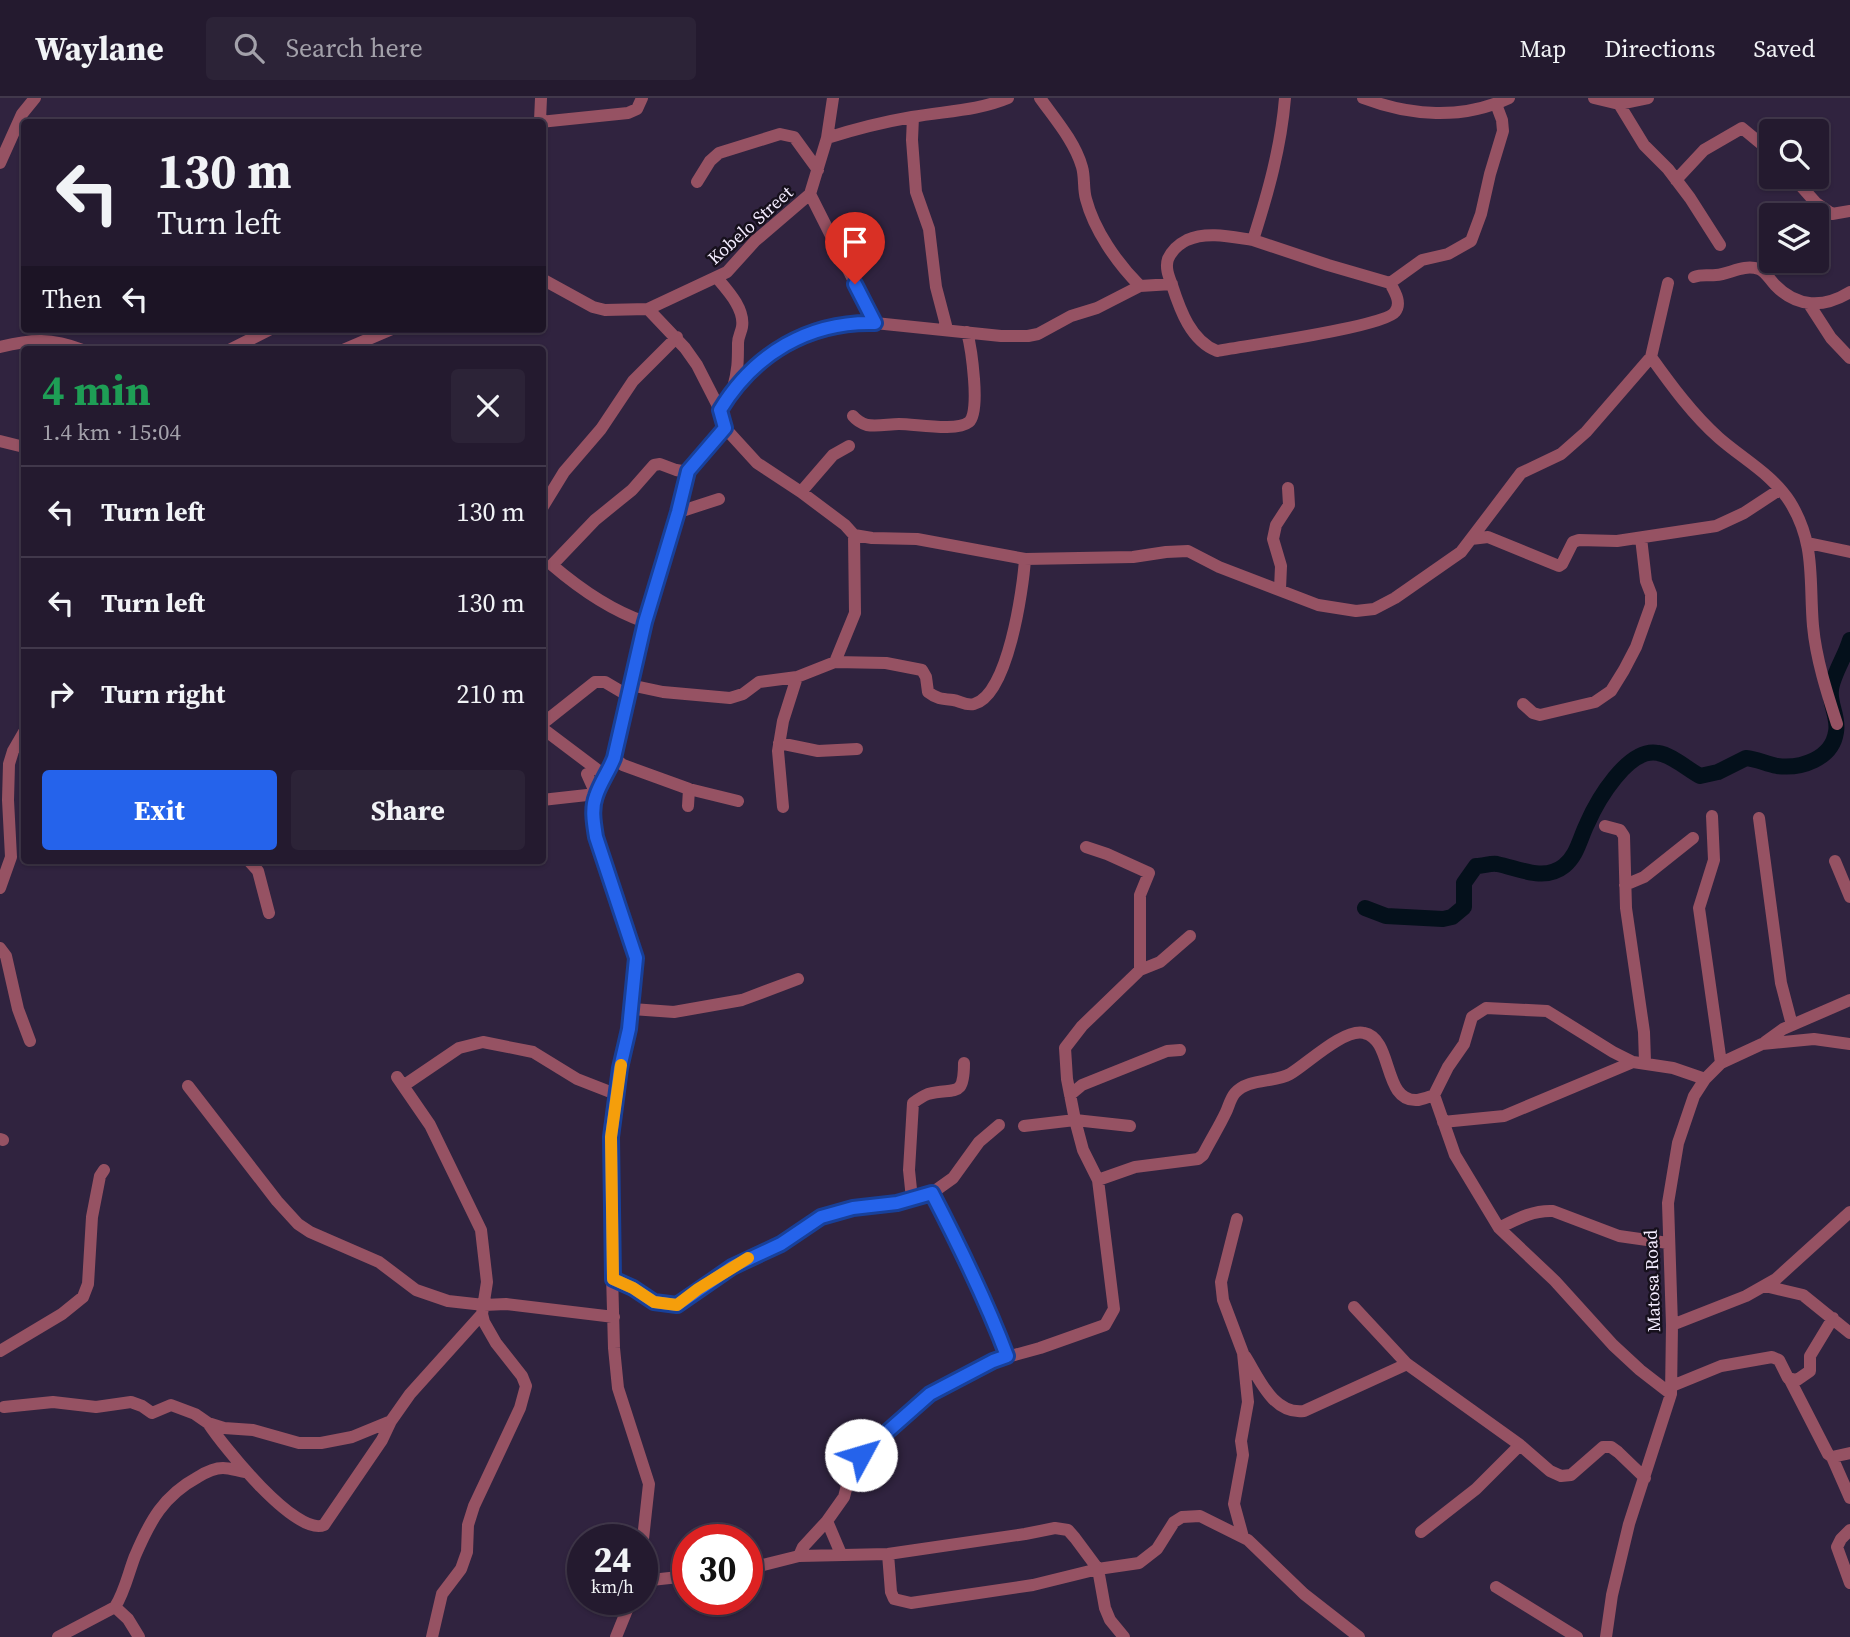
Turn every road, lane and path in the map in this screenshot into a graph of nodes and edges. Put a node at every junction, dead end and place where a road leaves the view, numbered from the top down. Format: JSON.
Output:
{"nodes":[{"id":1,"x":35,"y":98,"type":"edge"},
{"id":2,"x":541,"y":98,"type":"edge"},
{"id":3,"x":642,"y":98,"type":"edge"},
{"id":4,"x":833,"y":98,"type":"edge"},
{"id":5,"x":1008,"y":98,"type":"edge"},
{"id":6,"x":1040,"y":98,"type":"edge"},
{"id":7,"x":1285,"y":98,"type":"edge"},
{"id":8,"x":1363,"y":98,"type":"edge"},
{"id":9,"x":1509,"y":98,"type":"edge"},
{"id":10,"x":1594,"y":98,"type":"edge"},
{"id":11,"x":1648,"y":98,"type":"edge"},
{"id":12,"x":1496,"y":104,"type":"junction"},
{"id":13,"x":1619,"y":104,"type":"junction"},
{"id":14,"x":913,"y":117,"type":"junction"},
{"id":15,"x":540,"y":119,"type":"edge"},
{"id":16,"x":546,"y":121,"type":"edge"},
{"id":17,"x":827,"y":138,"type":"junction"},
{"id":18,"x":1759,"y":141,"type":"edge"},
{"id":19,"x":0,"y":163,"type":"edge"},
{"id":20,"x":818,"y":170,"type":"junction"},
{"id":21,"x":1676,"y":180,"type":"junction"},
{"id":22,"x":697,"y":182,"type":"dead end"},
{"id":23,"x":1804,"y":189,"type":"edge"},
{"id":24,"x":810,"y":194,"type":"junction"},
{"id":25,"x":1850,"y":211,"type":"edge"},
{"id":26,"x":1252,"y":240,"type":"junction"},
{"id":27,"x":1720,"y":245,"type":"dead end"},
{"id":28,"x":1694,"y":277,"type":"dead end"},
{"id":29,"x":717,"y":278,"type":"junction"},
{"id":30,"x":546,"y":281,"type":"edge"},
{"id":31,"x":1390,"y":283,"type":"junction"},
{"id":32,"x":1668,"y":283,"type":"dead end"},
{"id":33,"x":1172,"y":284,"type":"junction"},
{"id":34,"x":1140,"y":286,"type":"junction"},
{"id":35,"x":1850,"y":292,"type":"edge"},
{"id":36,"x":1809,"y":304,"type":"junction"},
{"id":37,"x":648,"y":309,"type":"junction"},
{"id":38,"x":875,"y":323,"type":"junction"},
{"id":39,"x":947,"y":329,"type":"junction"},
{"id":40,"x":967,"y":332,"type":"junction"},
{"id":41,"x":263,"y":333,"type":"edge"},
{"id":42,"x":383,"y":333,"type":"edge"},
{"id":43,"x":677,"y":337,"type":"junction"},
{"id":44,"x":68,"y":346,"type":"edge"},
{"id":45,"x":237,"y":346,"type":"edge"},
{"id":46,"x":352,"y":346,"type":"edge"},
{"id":47,"x":0,"y":347,"type":"edge"},
{"id":48,"x":1651,"y":357,"type":"junction"},
{"id":49,"x":1850,"y":358,"type":"edge"},
{"id":50,"x":733,"y":388,"type":"junction"},
{"id":51,"x":720,"y":410,"type":"junction"},
{"id":52,"x":853,"y":416,"type":"dead end"},
{"id":53,"x":725,"y":428,"type":"junction"},
{"id":54,"x":0,"y":441,"type":"edge"},
{"id":55,"x":21,"y":446,"type":"edge"},
{"id":56,"x":849,"y":446,"type":"dead end"},
{"id":57,"x":688,"y":471,"type":"junction"},
{"id":58,"x":1288,"y":488,"type":"dead end"},
{"id":59,"x":1779,"y":490,"type":"junction"},
{"id":60,"x":801,"y":492,"type":"junction"},
{"id":61,"x":719,"y":499,"type":"dead end"},
{"id":62,"x":546,"y":501,"type":"edge"},
{"id":63,"x":678,"y":512,"type":"junction"},
{"id":64,"x":854,"y":535,"type":"junction"},
{"id":65,"x":1641,"y":538,"type":"junction"},
{"id":66,"x":1471,"y":539,"type":"junction"},
{"id":67,"x":1808,"y":543,"type":"junction"},
{"id":68,"x":1850,"y":552,"type":"edge"},
{"id":69,"x":1025,"y":559,"type":"junction"},
{"id":70,"x":552,"y":565,"type":"junction"},
{"id":71,"x":546,"y":572,"type":"edge"},
{"id":72,"x":1280,"y":589,"type":"junction"},
{"id":73,"x":645,"y":622,"type":"junction"},
{"id":74,"x":835,"y":662,"type":"junction"},
{"id":75,"x":797,"y":677,"type":"junction"},
{"id":76,"x":628,"y":690,"type":"junction"},
{"id":77,"x":1523,"y":704,"type":"dead end"},
{"id":78,"x":546,"y":723,"type":"edge"},
{"id":79,"x":1837,"y":724,"type":"dead end"},
{"id":80,"x":546,"y":730,"type":"edge"},
{"id":81,"x":21,"y":737,"type":"edge"},
{"id":82,"x":779,"y":743,"type":"junction"},
{"id":83,"x":857,"y":749,"type":"dead end"},
{"id":84,"x":614,"y":758,"type":"junction"},
{"id":85,"x":586,"y":768,"type":"junction"},
{"id":86,"x":602,"y":785,"type":"junction"},
{"id":87,"x":688,"y":789,"type":"junction"},
{"id":88,"x":4,"y":799,"type":"edge"},
{"id":89,"x":546,"y":799,"type":"edge"},
{"id":90,"x":738,"y":801,"type":"dead end"},
{"id":91,"x":688,"y":806,"type":"dead end"},
{"id":92,"x":783,"y":807,"type":"dead end"},
{"id":93,"x":1712,"y":816,"type":"dead end"},
{"id":94,"x":1759,"y":818,"type":"dead end"},
{"id":95,"x":1605,"y":826,"type":"dead end"},
{"id":96,"x":1693,"y":838,"type":"dead end"},
{"id":97,"x":1086,"y":847,"type":"dead end"},
{"id":98,"x":1835,"y":861,"type":"dead end"},
{"id":99,"x":251,"y":864,"type":"edge"},
{"id":100,"x":1625,"y":885,"type":"junction"},
{"id":101,"x":0,"y":888,"type":"edge"},
{"id":102,"x":1850,"y":897,"type":"edge"},
{"id":103,"x":269,"y":913,"type":"dead end"},
{"id":104,"x":1190,"y":936,"type":"dead end"},
{"id":105,"x":0,"y":948,"type":"edge"},
{"id":106,"x":1140,"y":970,"type":"junction"},
{"id":107,"x":797,"y":979,"type":"dead end"},
{"id":108,"x":1850,"y":1000,"type":"edge"},
{"id":109,"x":632,"y":1009,"type":"junction"},
{"id":110,"x":1792,"y":1025,"type":"junction"},
{"id":111,"x":30,"y":1041,"type":"dead end"},
{"id":112,"x":1762,"y":1044,"type":"junction"},
{"id":113,"x":1850,"y":1044,"type":"edge"},
{"id":114,"x":1180,"y":1050,"type":"dead end"},
{"id":115,"x":1639,"y":1062,"type":"junction"},
{"id":116,"x":964,"y":1063,"type":"dead end"},
{"id":117,"x":1721,"y":1063,"type":"junction"},
{"id":118,"x":1705,"y":1079,"type":"junction"},
{"id":119,"x":188,"y":1086,"type":"dead end"},
{"id":120,"x":618,"y":1095,"type":"junction"},
{"id":121,"x":1070,"y":1095,"type":"junction"},
{"id":122,"x":1434,"y":1096,"type":"junction"},
{"id":123,"x":1074,"y":1120,"type":"junction"},
{"id":124,"x":1443,"y":1122,"type":"junction"},
{"id":125,"x":999,"y":1125,"type":"dead end"},
{"id":126,"x":1130,"y":1125,"type":"dead end"},
{"id":127,"x":1024,"y":1126,"type":"dead end"},
{"id":128,"x":104,"y":1170,"type":"dead end"},
{"id":129,"x":1098,"y":1180,"type":"junction"},
{"id":130,"x":932,"y":1193,"type":"junction"},
{"id":131,"x":912,"y":1199,"type":"junction"},
{"id":132,"x":1850,"y":1212,"type":"edge"},
{"id":133,"x":1237,"y":1219,"type":"dead end"},
{"id":134,"x":1499,"y":1228,"type":"junction"},
{"id":135,"x":1668,"y":1243,"type":"junction"},
{"id":136,"x":613,"y":1279,"type":"junction"},
{"id":137,"x":1765,"y":1286,"type":"junction"},
{"id":138,"x":1354,"y":1307,"type":"dead end"},
{"id":139,"x":483,"y":1310,"type":"junction"},
{"id":140,"x":614,"y":1317,"type":"junction"},
{"id":141,"x":1833,"y":1318,"type":"junction"},
{"id":142,"x":1672,"y":1325,"type":"junction"},
{"id":143,"x":1850,"y":1333,"type":"edge"},
{"id":144,"x":0,"y":1351,"type":"edge"},
{"id":145,"x":1243,"y":1353,"type":"junction"},
{"id":146,"x":1007,"y":1356,"type":"junction"},
{"id":147,"x":1407,"y":1364,"type":"junction"},
{"id":148,"x":1790,"y":1380,"type":"junction"},
{"id":149,"x":1672,"y":1390,"type":"junction"},
{"id":150,"x":4,"y":1407,"type":"dead end"},
{"id":151,"x":391,"y":1421,"type":"junction"},
{"id":152,"x":208,"y":1423,"type":"junction"},
{"id":153,"x":1520,"y":1445,"type":"junction"},
{"id":154,"x":1850,"y":1453,"type":"edge"},
{"id":155,"x":1832,"y":1457,"type":"junction"},
{"id":156,"x":245,"y":1472,"type":"junction"},
{"id":157,"x":1645,"y":1478,"type":"junction"},
{"id":158,"x":1850,"y":1498,"type":"edge"},
{"id":159,"x":827,"y":1521,"type":"junction"},
{"id":160,"x":646,"y":1524,"type":"edge"},
{"id":161,"x":1850,"y":1530,"type":"edge"},
{"id":162,"x":1421,"y":1532,"type":"dead end"},
{"id":163,"x":1243,"y":1537,"type":"junction"},
{"id":164,"x":841,"y":1554,"type":"junction"},
{"id":165,"x":888,"y":1554,"type":"junction"},
{"id":166,"x":799,"y":1556,"type":"junction"},
{"id":167,"x":763,"y":1565,"type":"edge"},
{"id":168,"x":1097,"y":1569,"type":"junction"},
{"id":169,"x":1850,"y":1583,"type":"edge"},
{"id":170,"x":1496,"y":1587,"type":"dead end"},
{"id":171,"x":115,"y":1607,"type":"junction"},
{"id":172,"x":625,"y":1615,"type":"edge"},
{"id":173,"x":1609,"y":1636,"type":"edge"},
{"id":174,"x":58,"y":1637,"type":"edge"},
{"id":175,"x":139,"y":1637,"type":"edge"},
{"id":176,"x":432,"y":1637,"type":"edge"},
{"id":177,"x":616,"y":1637,"type":"edge"},
{"id":178,"x":1124,"y":1637,"type":"edge"},
{"id":179,"x":1359,"y":1637,"type":"edge"},
{"id":180,"x":1577,"y":1637,"type":"edge"}],
"edges":[{"from":1,"to":19,"type":"street"},
{"from":2,"to":15,"type":"street"},
{"from":3,"to":16,"type":"street"},
{"from":4,"to":17,"type":"street","name":"Kobelo Street"},
{"from":5,"to":14,"type":"street"},
{"from":6,"to":34,"type":"street"},
{"from":7,"to":26,"type":"street"},
{"from":8,"to":12,"type":"street"},
{"from":9,"to":12,"type":"street"},
{"from":10,"to":13,"type":"street"},
{"from":11,"to":13,"type":"street"},
{"from":12,"to":31,"type":"street"},
{"from":13,"to":21,"type":"street"},
{"from":14,"to":17,"type":"street"},
{"from":14,"to":39,"type":"street"},
{"from":17,"to":20,"type":"street","name":"Kobelo Street"},
{"from":18,"to":21,"type":"street"},
{"from":20,"to":22,"type":"street"},
{"from":20,"to":24,"type":"street","name":"Kobelo Street"},
{"from":21,"to":27,"type":"street"},
{"from":23,"to":25,"type":"street"},
{"from":24,"to":29,"type":"street","name":"Kobelo Street"},
{"from":24,"to":38,"type":"street"},
{"from":26,"to":31,"type":"street"},
{"from":26,"to":33,"type":"street"},
{"from":28,"to":36,"type":"street"},
{"from":29,"to":37,"type":"street","name":"Kobelo Street"},
{"from":29,"to":50,"type":"street"},
{"from":30,"to":37,"type":"street","name":"Kobelo Street"},
{"from":31,"to":33,"type":"street"},
{"from":32,"to":48,"type":"street"},
{"from":33,"to":34,"type":"street"},
{"from":34,"to":40,"type":"street"},
{"from":35,"to":36,"type":"street"},
{"from":36,"to":49,"type":"street"},
{"from":37,"to":43,"type":"street"},
{"from":38,"to":39,"type":"street"},
{"from":38,"to":50,"type":"street"},
{"from":39,"to":40,"type":"street"},
{"from":40,"to":52,"type":"street"},
{"from":41,"to":45,"type":"street"},
{"from":42,"to":46,"type":"street"},
{"from":43,"to":51,"type":"street"},
{"from":43,"to":62,"type":"street"},
{"from":44,"to":47,"type":"street"},
{"from":48,"to":59,"type":"street"},
{"from":48,"to":66,"type":"street"},
{"from":50,"to":51,"type":"street"},
{"from":51,"to":53,"type":"street"},
{"from":53,"to":57,"type":"street"},
{"from":53,"to":60,"type":"street"},
{"from":54,"to":55,"type":"street"},
{"from":56,"to":60,"type":"street"},
{"from":57,"to":63,"type":"street"},
{"from":57,"to":70,"type":"street"},
{"from":58,"to":72,"type":"street"},
{"from":59,"to":65,"type":"street"},
{"from":59,"to":67,"type":"street"},
{"from":60,"to":64,"type":"street"},
{"from":61,"to":63,"type":"street"},
{"from":63,"to":73,"type":"street"},
{"from":64,"to":69,"type":"street"},
{"from":64,"to":74,"type":"street"},
{"from":65,"to":66,"type":"street"},
{"from":65,"to":77,"type":"street"},
{"from":66,"to":72,"type":"street"},
{"from":67,"to":68,"type":"street"},
{"from":67,"to":79,"type":"street"},
{"from":69,"to":72,"type":"street"},
{"from":69,"to":74,"type":"street"},
{"from":70,"to":71,"type":"street"},
{"from":70,"to":73,"type":"street"},
{"from":73,"to":76,"type":"street"},
{"from":74,"to":75,"type":"street"},
{"from":75,"to":76,"type":"street"},
{"from":75,"to":82,"type":"street"},
{"from":76,"to":78,"type":"street"},
{"from":76,"to":84,"type":"street"},
{"from":80,"to":85,"type":"street"},
{"from":81,"to":88,"type":"street"},
{"from":82,"to":83,"type":"street"},
{"from":82,"to":92,"type":"street"},
{"from":84,"to":86,"type":"street"},
{"from":84,"to":87,"type":"street"},
{"from":85,"to":86,"type":"street"},
{"from":85,"to":86,"type":"street"},
{"from":86,"to":89,"type":"street"},
{"from":86,"to":109,"type":"street"},
{"from":87,"to":90,"type":"street"},
{"from":87,"to":91,"type":"street"},
{"from":88,"to":101,"type":"street"},
{"from":93,"to":117,"type":"street"},
{"from":94,"to":110,"type":"street"},
{"from":95,"to":100,"type":"street"},
{"from":96,"to":100,"type":"street"},
{"from":97,"to":106,"type":"street"},
{"from":98,"to":102,"type":"street"},
{"from":99,"to":103,"type":"street"},
{"from":100,"to":115,"type":"street"},
{"from":104,"to":106,"type":"street"},
{"from":105,"to":111,"type":"street"},
{"from":106,"to":121,"type":"street"},
{"from":107,"to":109,"type":"street"},
{"from":108,"to":110,"type":"street"},
{"from":109,"to":120,"type":"street"},
{"from":110,"to":112,"type":"street"},
{"from":112,"to":113,"type":"street","name":"Matosa Road"},
{"from":112,"to":117,"type":"street","name":"Matosa Road"},
{"from":114,"to":121,"type":"street"},
{"from":115,"to":118,"type":"street"},
{"from":115,"to":122,"type":"street"},
{"from":115,"to":124,"type":"street"},
{"from":116,"to":131,"type":"street"},
{"from":117,"to":118,"type":"street","name":"Matosa Road"},
{"from":118,"to":135,"type":"street","name":"Matosa Road"},
{"from":119,"to":139,"type":"street"},
{"from":120,"to":136,"type":"street"},
{"from":120,"to":139,"type":"street"},
{"from":121,"to":123,"type":"street"},
{"from":122,"to":124,"type":"street"},
{"from":122,"to":129,"type":"street"},
{"from":123,"to":126,"type":"street"},
{"from":123,"to":127,"type":"street"},
{"from":123,"to":129,"type":"street"},
{"from":124,"to":134,"type":"street"},
{"from":125,"to":130,"type":"street"},
{"from":128,"to":144,"type":"street"},
{"from":129,"to":146,"type":"street"},
{"from":130,"to":131,"type":"street"},
{"from":130,"to":146,"type":"street"},
{"from":131,"to":136,"type":"street"},
{"from":132,"to":137,"type":"street"},
{"from":133,"to":145,"type":"street"},
{"from":134,"to":135,"type":"street"},
{"from":134,"to":149,"type":"street"},
{"from":135,"to":142,"type":"street","name":"Matosa Road"},
{"from":136,"to":140,"type":"street"},
{"from":137,"to":141,"type":"street"},
{"from":137,"to":142,"type":"street"},
{"from":138,"to":147,"type":"street"},
{"from":139,"to":140,"type":"street"},
{"from":139,"to":151,"type":"street"},
{"from":139,"to":176,"type":"street"},
{"from":140,"to":160,"type":"street"},
{"from":141,"to":143,"type":"street"},
{"from":141,"to":148,"type":"street"},
{"from":142,"to":149,"type":"street","name":"Matosa Road"},
{"from":145,"to":147,"type":"street"},
{"from":145,"to":163,"type":"street"},
{"from":146,"to":159,"type":"street"},
{"from":147,"to":153,"type":"street"},
{"from":148,"to":149,"type":"street"},
{"from":148,"to":155,"type":"street"},
{"from":149,"to":157,"type":"street","name":"Matosa Road"},
{"from":150,"to":152,"type":"street"},
{"from":151,"to":152,"type":"street"},
{"from":151,"to":156,"type":"street"},
{"from":152,"to":156,"type":"street"},
{"from":153,"to":157,"type":"street"},
{"from":153,"to":162,"type":"street"},
{"from":154,"to":155,"type":"street"},
{"from":155,"to":158,"type":"street"},
{"from":156,"to":171,"type":"street"},
{"from":157,"to":173,"type":"street","name":"Matosa Road"},
{"from":159,"to":164,"type":"street"},
{"from":159,"to":166,"type":"street"},
{"from":161,"to":169,"type":"street"},
{"from":163,"to":168,"type":"street"},
{"from":163,"to":179,"type":"street"},
{"from":164,"to":165,"type":"street"},
{"from":164,"to":166,"type":"street"},
{"from":165,"to":168,"type":"street"},
{"from":165,"to":168,"type":"street"},
{"from":166,"to":167,"type":"street"},
{"from":168,"to":178,"type":"street"},
{"from":170,"to":180,"type":"street"},
{"from":171,"to":174,"type":"street"},
{"from":171,"to":175,"type":"street"},
{"from":172,"to":177,"type":"street"}]}
